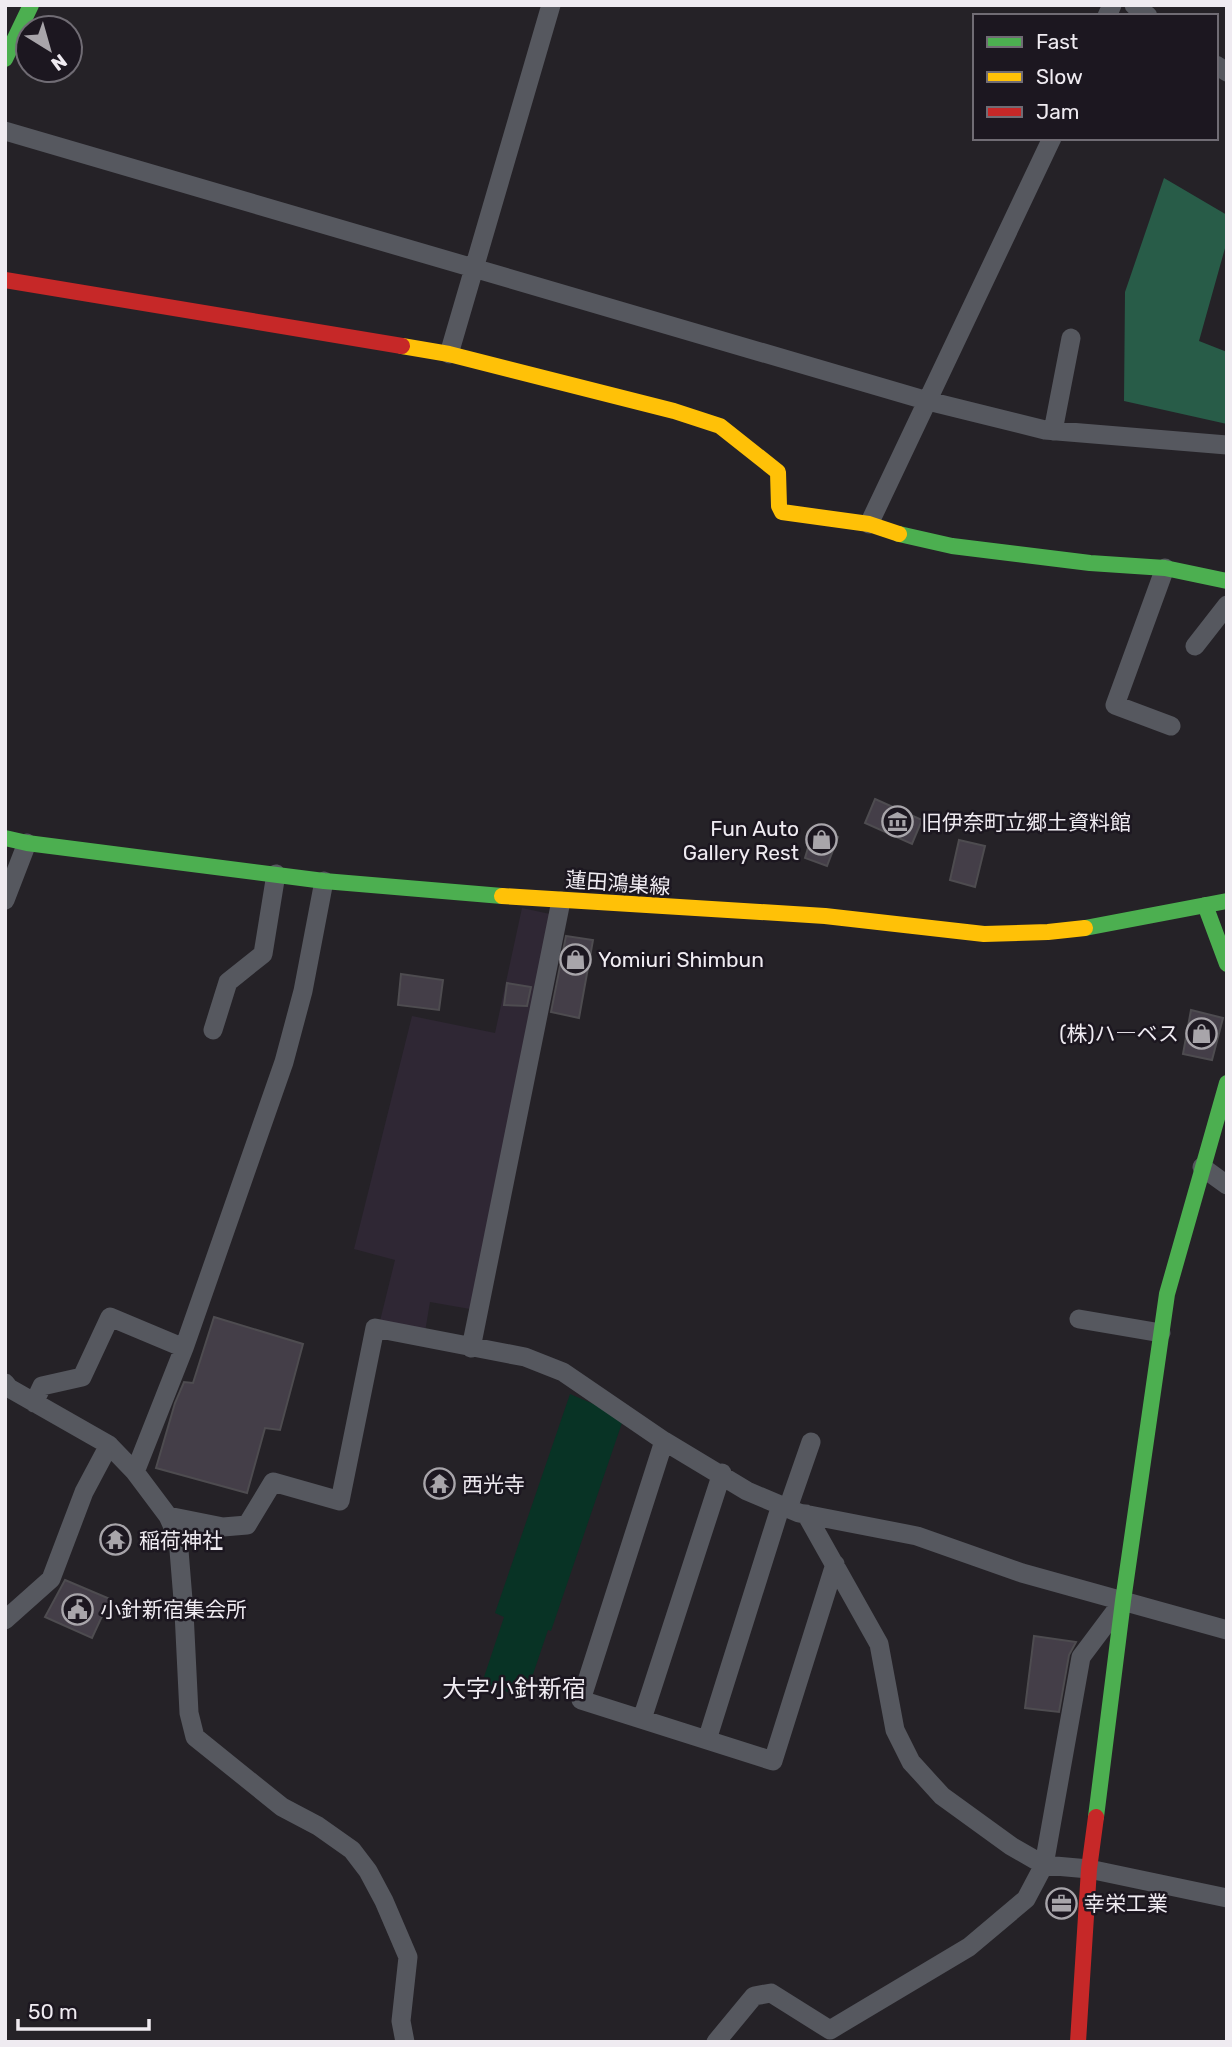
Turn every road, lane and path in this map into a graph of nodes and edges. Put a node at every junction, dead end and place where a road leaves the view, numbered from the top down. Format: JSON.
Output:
{"nodes":[{"id":1,"x":31,"y":5,"type":"edge"},
{"id":2,"x":551,"y":5,"type":"edge"},
{"id":3,"x":5,"y":59,"type":"edge"},
{"id":4,"x":5,"y":131,"type":"edge"},
{"id":5,"x":1051,"y":140,"type":"edge"},
{"id":6,"x":474,"y":268,"type":"junction"},
{"id":7,"x":5,"y":280,"type":"edge"},
{"id":8,"x":1071,"y":338,"type":"dead end"},
{"id":9,"x":449,"y":354,"type":"junction"},
{"id":10,"x":928,"y":401,"type":"junction"},
{"id":11,"x":1053,"y":430,"type":"junction"},
{"id":12,"x":1227,"y":445,"type":"edge"},
{"id":13,"x":869,"y":524,"type":"junction"},
{"id":14,"x":1165,"y":568,"type":"junction"},
{"id":15,"x":1227,"y":581,"type":"edge"},
{"id":16,"x":1227,"y":605,"type":"edge"},
{"id":17,"x":1195,"y":646,"type":"dead end"},
{"id":18,"x":1171,"y":726,"type":"dead end"},
{"id":19,"x":5,"y":838,"type":"edge"},
{"id":20,"x":27,"y":843,"type":"junction"},
{"id":21,"x":276,"y":874,"type":"junction"},
{"id":22,"x":324,"y":881,"type":"junction"},
{"id":23,"x":5,"y":900,"type":"edge"},
{"id":24,"x":561,"y":901,"type":"junction"},
{"id":25,"x":1227,"y":901,"type":"edge"},
{"id":26,"x":1205,"y":905,"type":"junction"},
{"id":27,"x":1227,"y":964,"type":"edge"},
{"id":28,"x":213,"y":1030,"type":"dead end"},
{"id":29,"x":1227,"y":1083,"type":"edge"},
{"id":30,"x":1202,"y":1167,"type":"junction"},
{"id":31,"x":1227,"y":1185,"type":"edge"},
{"id":32,"x":1079,"y":1319,"type":"dead end"},
{"id":33,"x":1161,"y":1333,"type":"junction"},
{"id":34,"x":184,"y":1348,"type":"junction"},
{"id":35,"x":471,"y":1348,"type":"junction"},
{"id":36,"x":5,"y":1382,"type":"edge"},
{"id":37,"x":34,"y":1403,"type":"junction"},
{"id":38,"x":664,"y":1441,"type":"junction"},
{"id":39,"x":811,"y":1442,"type":"dead end"},
{"id":40,"x":109,"y":1445,"type":"junction"},
{"id":41,"x":135,"y":1472,"type":"junction"},
{"id":42,"x":722,"y":1474,"type":"junction"},
{"id":43,"x":792,"y":1509,"type":"junction"},
{"id":44,"x":168,"y":1516,"type":"junction"},
{"id":45,"x":835,"y":1564,"type":"junction"},
{"id":46,"x":1123,"y":1601,"type":"junction"},
{"id":47,"x":5,"y":1620,"type":"edge"},
{"id":48,"x":1227,"y":1630,"type":"edge"},
{"id":49,"x":642,"y":1719,"type":"junction"},
{"id":50,"x":707,"y":1740,"type":"junction"},
{"id":51,"x":1044,"y":1865,"type":"junction"},
{"id":52,"x":1089,"y":1870,"type":"junction"},
{"id":53,"x":1227,"y":1898,"type":"edge"},
{"id":54,"x":405,"y":2042,"type":"edge"},
{"id":55,"x":716,"y":2042,"type":"edge"},
{"id":56,"x":1078,"y":2042,"type":"edge"}],
"edges":[{"from":1,"to":3,"type":"street"},
{"from":2,"to":6,"type":"street"},
{"from":4,"to":6,"type":"street"},
{"from":5,"to":10,"type":"street"},
{"from":6,"to":9,"type":"street"},
{"from":6,"to":10,"type":"street"},
{"from":7,"to":9,"type":"street"},
{"from":8,"to":11,"type":"street"},
{"from":9,"to":13,"type":"street"},
{"from":10,"to":11,"type":"street"},
{"from":10,"to":13,"type":"street"},
{"from":11,"to":12,"type":"street"},
{"from":13,"to":14,"type":"street"},
{"from":14,"to":15,"type":"street"},
{"from":14,"to":18,"type":"street"},
{"from":16,"to":17,"type":"street"},
{"from":19,"to":20,"type":"street","name":"蓮田鴻巣線"},
{"from":20,"to":21,"type":"street","name":"蓮田鴻巣線"},
{"from":20,"to":23,"type":"street"},
{"from":21,"to":22,"type":"street","name":"蓮田鴻巣線"},
{"from":21,"to":28,"type":"street"},
{"from":22,"to":24,"type":"street","name":"蓮田鴻巣線"},
{"from":22,"to":34,"type":"street"},
{"from":24,"to":26,"type":"street","name":"蓮田鴻巣線"},
{"from":24,"to":35,"type":"street"},
{"from":25,"to":26,"type":"street","name":"蓮田鴻巣線"},
{"from":26,"to":27,"type":"street"},
{"from":29,"to":30,"type":"street"},
{"from":30,"to":31,"type":"street"},
{"from":30,"to":33,"type":"street"},
{"from":32,"to":33,"type":"street"},
{"from":33,"to":46,"type":"street"},
{"from":34,"to":37,"type":"street"},
{"from":34,"to":41,"type":"street"},
{"from":35,"to":38,"type":"street"},
{"from":35,"to":44,"type":"street"},
{"from":36,"to":37,"type":"street"},
{"from":37,"to":40,"type":"street"},
{"from":38,"to":42,"type":"street"},
{"from":38,"to":49,"type":"street"},
{"from":39,"to":43,"type":"street"},
{"from":40,"to":41,"type":"street"},
{"from":40,"to":47,"type":"street"},
{"from":41,"to":44,"type":"street"},
{"from":42,"to":43,"type":"street"},
{"from":42,"to":49,"type":"street"},
{"from":43,"to":45,"type":"street"},
{"from":43,"to":46,"type":"street"},
{"from":43,"to":50,"type":"street"},
{"from":44,"to":54,"type":"street"},
{"from":45,"to":50,"type":"street"},
{"from":45,"to":51,"type":"street"},
{"from":46,"to":48,"type":"street"},
{"from":46,"to":51,"type":"street"},
{"from":46,"to":52,"type":"street"},
{"from":49,"to":50,"type":"street"},
{"from":51,"to":52,"type":"street"},
{"from":51,"to":55,"type":"street"},
{"from":52,"to":53,"type":"street"},
{"from":52,"to":56,"type":"street"}]}
